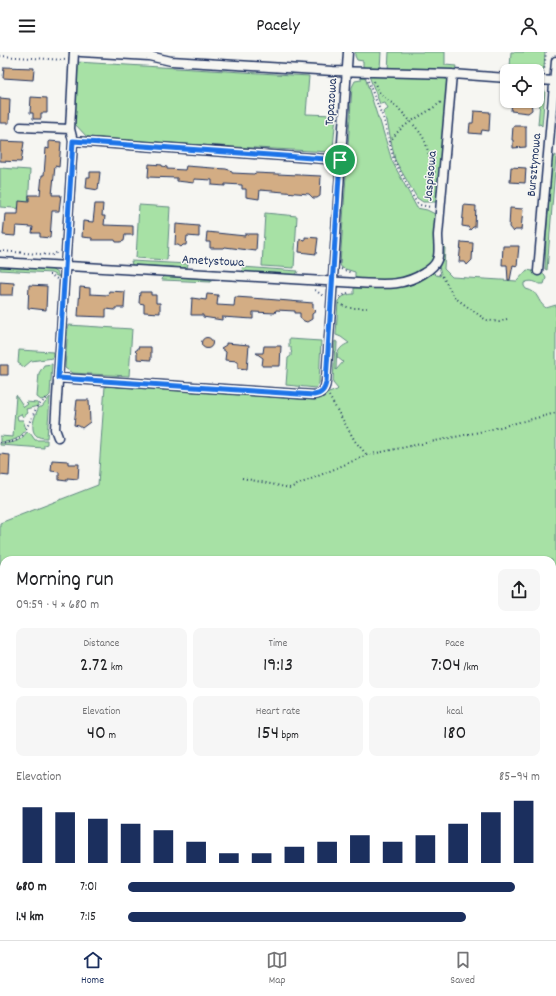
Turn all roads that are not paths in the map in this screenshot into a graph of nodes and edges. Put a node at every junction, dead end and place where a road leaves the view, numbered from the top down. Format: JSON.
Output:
{"nodes":[{"id":1,"x":74,"y":52,"type":"edge"},
{"id":2,"x":81,"y":52,"type":"edge"},
{"id":3,"x":348,"y":52,"type":"edge"},
{"id":4,"x":556,"y":61,"type":"edge"},
{"id":5,"x":346,"y":71,"type":"junction"},
{"id":6,"x":452,"y":74,"type":"junction"},
{"id":7,"x":500,"y":77,"type":"edge"},
{"id":8,"x":544,"y":78,"type":"edge"},
{"id":9,"x":555,"y":81,"type":"edge"},
{"id":10,"x":21,"y":127,"type":"dead end"},
{"id":11,"x":70,"y":129,"type":"junction"},
{"id":12,"x":73,"y":141,"type":"junction"},
{"id":13,"x":340,"y":160,"type":"junction"},
{"id":14,"x":0,"y":262,"type":"edge"},
{"id":15,"x":65,"y":265,"type":"junction"},
{"id":16,"x":538,"y":271,"type":"dead end"},
{"id":17,"x":423,"y":274,"type":"joint"},
{"id":18,"x":332,"y":282,"type":"junction"},
{"id":19,"x":58,"y":378,"type":"junction"},
{"id":20,"x":58,"y":437,"type":"dead end"}],
"edges":[{"from":1,"to":11,"type":"street"},
{"from":2,"to":5,"type":"street"},
{"from":3,"to":5,"type":"street","name":"Topazowa"},
{"from":4,"to":9,"type":"street","name":"Bursztynowa"},
{"from":5,"to":6,"type":"street"},
{"from":5,"to":13,"type":"street","name":"Topazowa"},
{"from":6,"to":7,"type":"street"},
{"from":6,"to":17,"type":"street","name":"Jaspisowa"},
{"from":8,"to":9,"type":"street"},
{"from":9,"to":16,"type":"street","name":"Bursztynowa"},
{"from":10,"to":11,"type":"street"},
{"from":11,"to":12,"type":"street"},
{"from":12,"to":13,"type":"street"},
{"from":12,"to":15,"type":"street"},
{"from":13,"to":18,"type":"street","name":"Topazowa"},
{"from":14,"to":15,"type":"street","name":"Ametystowa"},
{"from":15,"to":18,"type":"street","name":"Ametystowa"},
{"from":15,"to":19,"type":"street"},
{"from":17,"to":18,"type":"street","name":"Ametystowa"},
{"from":18,"to":19,"type":"street","name":"Topazowa"},
{"from":19,"to":20,"type":"street"}]}
